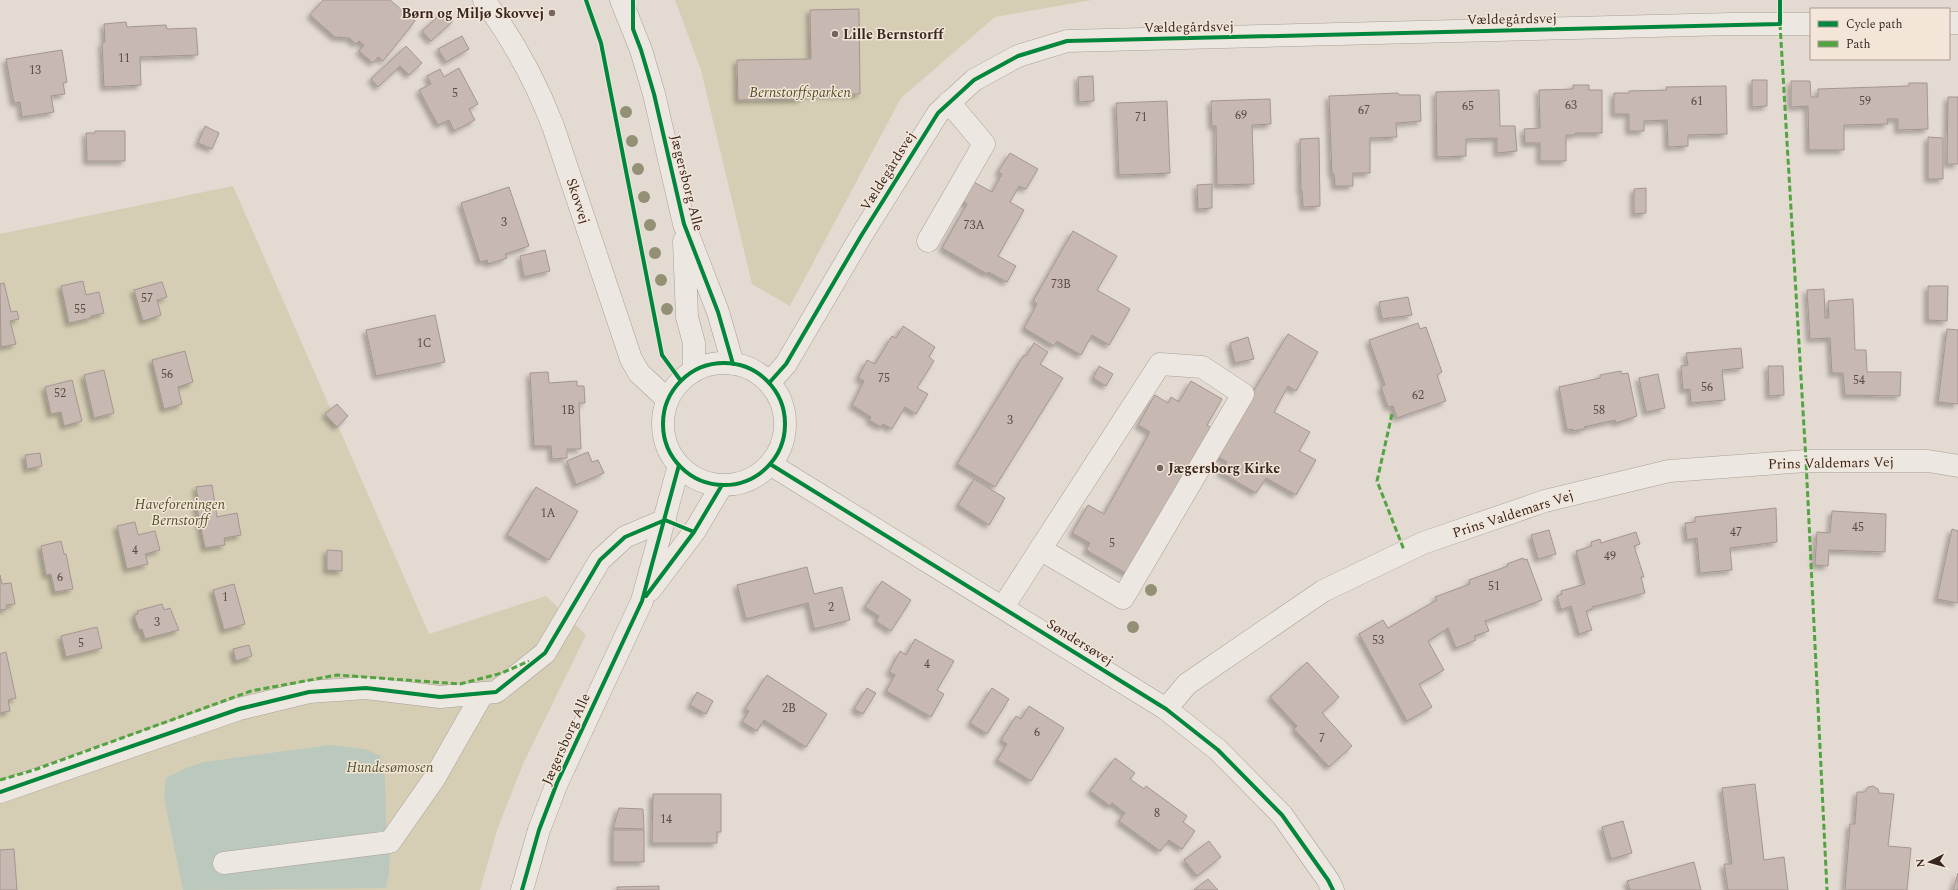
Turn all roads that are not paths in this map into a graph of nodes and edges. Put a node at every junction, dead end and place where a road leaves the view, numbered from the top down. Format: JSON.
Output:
{"nodes":[{"id":1,"x":484,"y":0,"type":"edge"},
{"id":2,"x":621,"y":0,"type":"edge"},
{"id":3,"x":1810,"y":24,"type":"edge"},
{"id":4,"x":949,"y":102,"type":"junction"},
{"id":5,"x":684,"y":224,"type":"junction"},
{"id":6,"x":928,"y":241,"type":"dead end"},
{"id":7,"x":733,"y":364,"type":"junction"},
{"id":8,"x":694,"y":371,"type":"junction"},
{"id":9,"x":769,"y":383,"type":"junction"},
{"id":10,"x":668,"y":400,"type":"junction"},
{"id":11,"x":770,"y":464,"type":"junction"},
{"id":12,"x":679,"y":465,"type":"junction"},
{"id":13,"x":1958,"y":466,"type":"edge"},
{"id":14,"x":722,"y":485,"type":"junction"},
{"id":15,"x":665,"y":520,"type":"junction"},
{"id":16,"x":1040,"y":549,"type":"junction"},
{"id":17,"x":642,"y":601,"type":"junction"},
{"id":18,"x":1003,"y":607,"type":"junction"},
{"id":19,"x":483,"y":693,"type":"junction"},
{"id":20,"x":1166,"y":709,"type":"junction"},
{"id":21,"x":0,"y":792,"type":"edge"},
{"id":22,"x":224,"y":863,"type":"dead end"},
{"id":23,"x":522,"y":890,"type":"edge"},
{"id":24,"x":1333,"y":890,"type":"edge"}],
"edges":[{"from":1,"to":10,"type":"street","name":"Skovvej"},
{"from":2,"to":5,"type":"street","name":"Jægersborg Alle"},
{"from":3,"to":4,"type":"street","name":"Vældegårdsvej"},
{"from":4,"to":6,"type":"street"},
{"from":4,"to":9,"type":"street","name":"Vældegårdsvej"},
{"from":5,"to":7,"type":"street","name":"Jægersborg Alle"},
{"from":5,"to":8,"type":"street","name":"Jægersborg Alle"},
{"from":7,"to":8,"type":"street"},
{"from":7,"to":9,"type":"street"},
{"from":8,"to":10,"type":"street"},
{"from":9,"to":11,"type":"street"},
{"from":10,"to":12,"type":"street"},
{"from":11,"to":14,"type":"street"},
{"from":11,"to":18,"type":"street","name":"Søndersøvej"},
{"from":12,"to":14,"type":"street"},
{"from":12,"to":15,"type":"street","name":"Jægersborg Alle"},
{"from":13,"to":20,"type":"street","name":"Prins Valdemars Vej"},
{"from":14,"to":17,"type":"street","name":"Jægersborg Alle"},
{"from":15,"to":17,"type":"street","name":"Jægersborg Alle"},
{"from":15,"to":19,"type":"street"},
{"from":16,"to":16,"type":"street"},
{"from":16,"to":18,"type":"street"},
{"from":17,"to":23,"type":"street","name":"Jægersborg Alle"},
{"from":18,"to":20,"type":"street","name":"Søndersøvej"},
{"from":19,"to":21,"type":"street"},
{"from":19,"to":22,"type":"street"},
{"from":20,"to":24,"type":"street","name":"Søndersøvej"}]}
